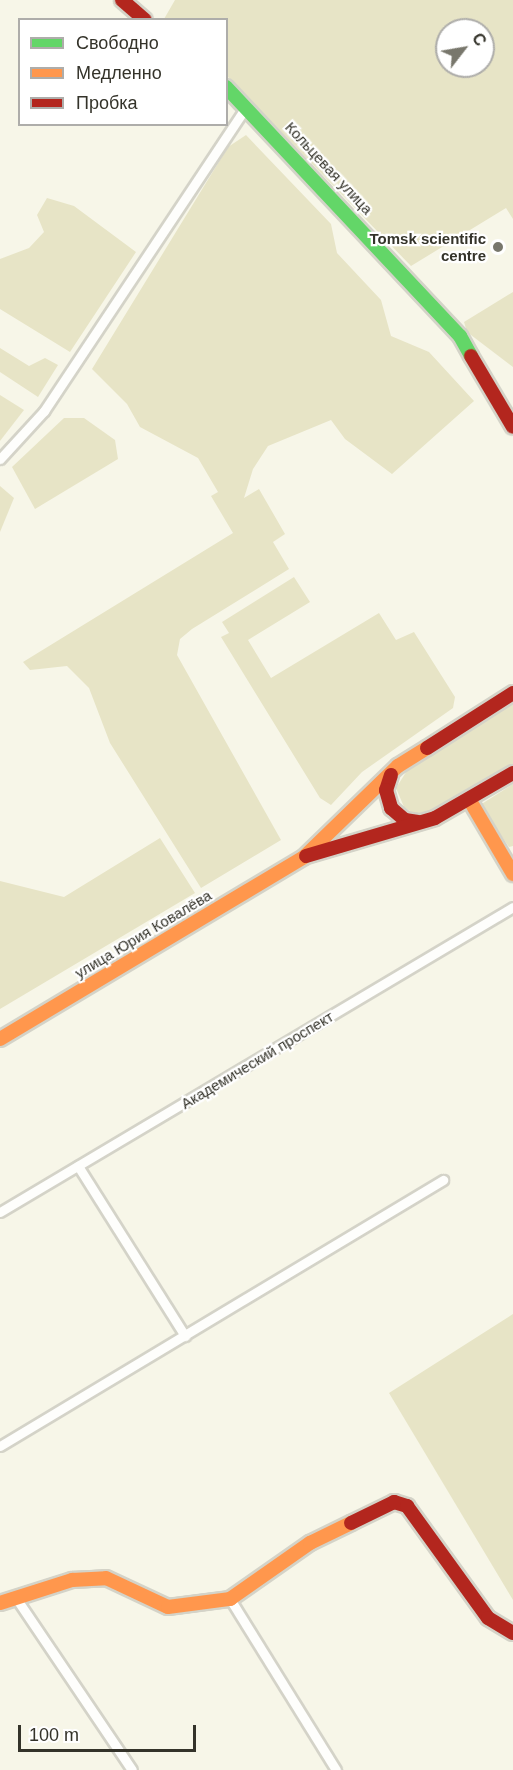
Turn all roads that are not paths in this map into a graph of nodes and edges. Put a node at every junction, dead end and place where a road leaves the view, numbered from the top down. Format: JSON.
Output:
{"nodes":[{"id":1,"x":122,"y":0,"type":"edge"},
{"id":2,"x":143,"y":18,"type":"edge"},
{"id":3,"x":228,"y":89,"type":"edge"},
{"id":4,"x":247,"y":106,"type":"junction"},
{"id":5,"x":513,"y":427,"type":"edge"},
{"id":6,"x":0,"y":459,"type":"edge"},
{"id":7,"x":513,"y":693,"type":"edge"},
{"id":8,"x":398,"y":766,"type":"junction"},
{"id":9,"x":513,"y":774,"type":"edge"},
{"id":10,"x":468,"y":799,"type":"junction"},
{"id":11,"x":423,"y":822,"type":"junction"},
{"id":12,"x":508,"y":855,"type":"edge"},
{"id":13,"x":304,"y":857,"type":"junction"},
{"id":14,"x":513,"y":874,"type":"edge"},
{"id":15,"x":513,"y":907,"type":"edge"},
{"id":16,"x":0,"y":1039,"type":"edge"},
{"id":17,"x":78,"y":1166,"type":"junction"},
{"id":18,"x":443,"y":1180,"type":"dead end"},
{"id":19,"x":0,"y":1212,"type":"edge"},
{"id":20,"x":185,"y":1336,"type":"junction"},
{"id":21,"x":0,"y":1446,"type":"edge"},
{"id":22,"x":16,"y":1598,"type":"junction"},
{"id":23,"x":230,"y":1599,"type":"junction"},
{"id":24,"x":0,"y":1604,"type":"edge"},
{"id":25,"x":513,"y":1633,"type":"edge"},
{"id":26,"x":132,"y":1770,"type":"edge"},
{"id":27,"x":336,"y":1770,"type":"edge"}],
"edges":[{"from":1,"to":2,"type":"street"},
{"from":3,"to":4,"type":"street","name":"Кольцевая улица"},
{"from":4,"to":5,"type":"street","name":"Кольцевая улица"},
{"from":4,"to":6,"type":"street"},
{"from":7,"to":8,"type":"street","name":"улица Юрия Ковалёва"},
{"from":8,"to":11,"type":"street"},
{"from":8,"to":13,"type":"street","name":"улица Юрия Ковалёва"},
{"from":9,"to":10,"type":"street","name":"улица Юрия Ковалёва"},
{"from":10,"to":11,"type":"street","name":"улица Юрия Ковалёва"},
{"from":10,"to":12,"type":"street"},
{"from":11,"to":13,"type":"street","name":"улица Юрия Ковалёва"},
{"from":12,"to":14,"type":"street"},
{"from":13,"to":16,"type":"street","name":"улица Юрия Ковалёва"},
{"from":15,"to":17,"type":"street","name":"Академический проспект"},
{"from":17,"to":19,"type":"street","name":"Академический проспект"},
{"from":17,"to":20,"type":"street"},
{"from":18,"to":20,"type":"street"},
{"from":20,"to":21,"type":"street"},
{"from":22,"to":23,"type":"street"},
{"from":22,"to":24,"type":"street"},
{"from":22,"to":26,"type":"street"},
{"from":23,"to":25,"type":"street"},
{"from":23,"to":27,"type":"street"}]}
